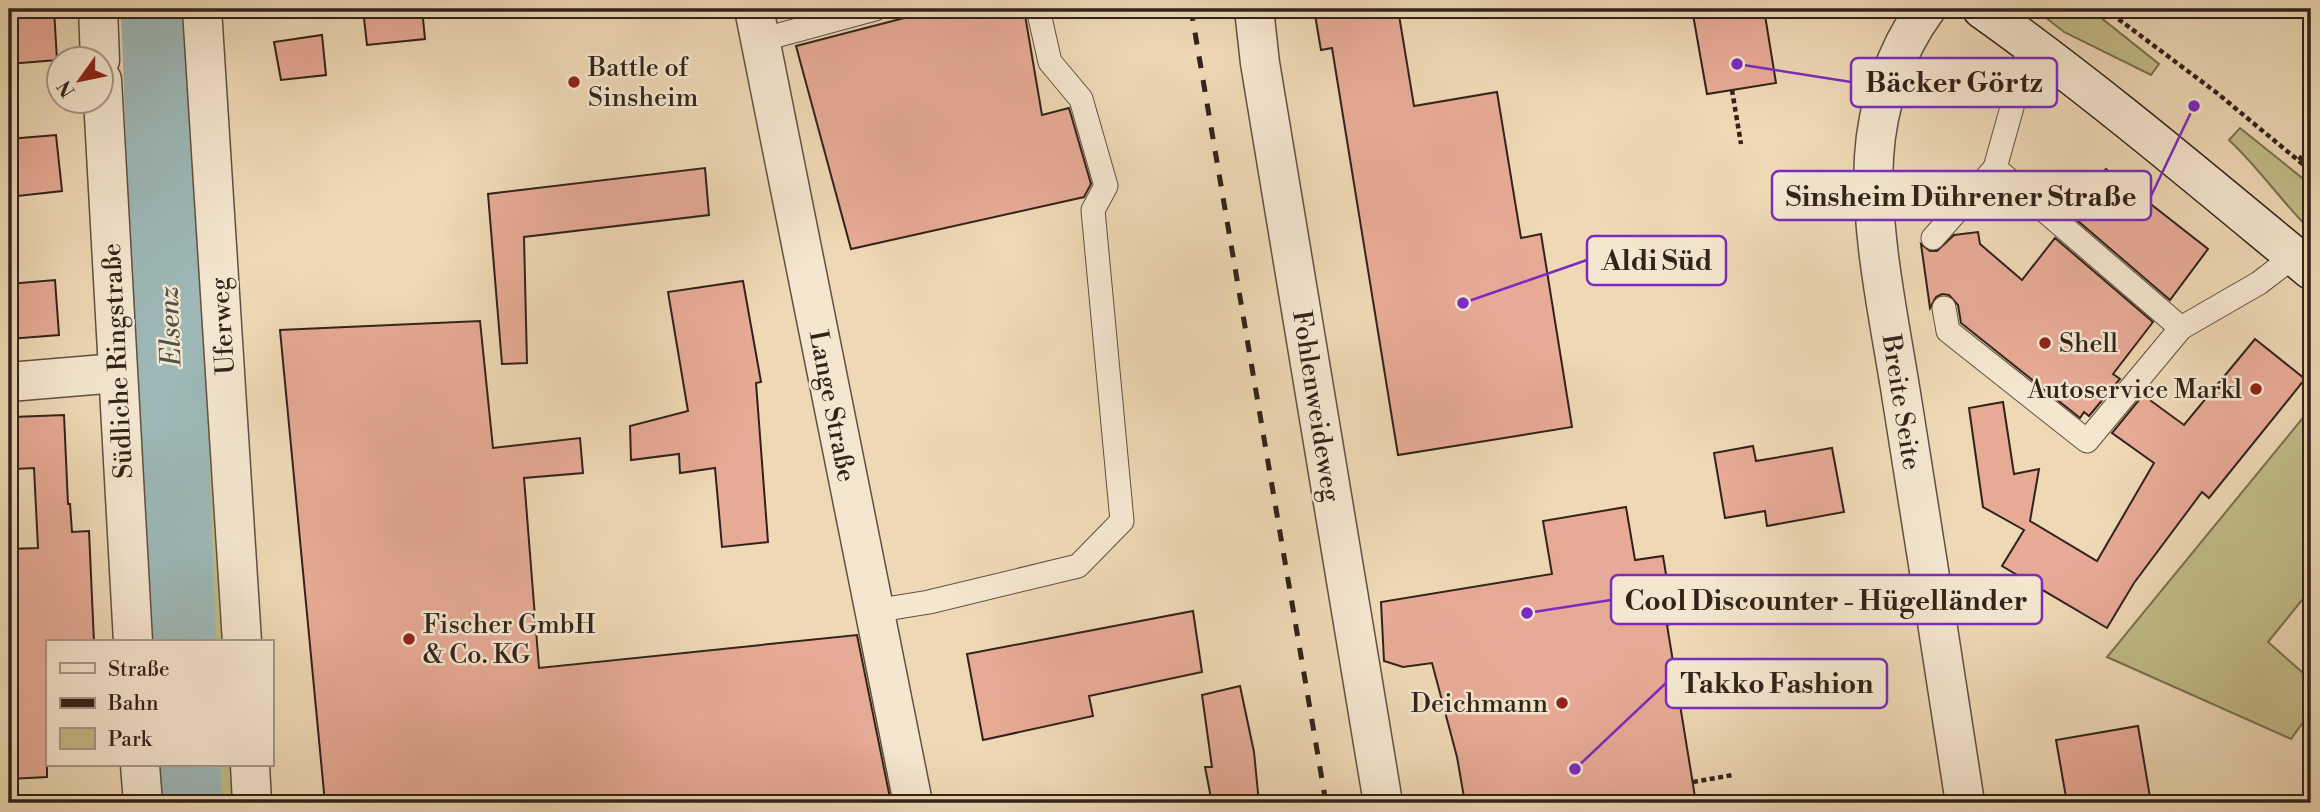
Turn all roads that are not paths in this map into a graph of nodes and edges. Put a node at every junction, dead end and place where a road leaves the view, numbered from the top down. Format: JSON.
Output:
{"nodes":[{"id":1,"x":98,"y":9,"type":"edge"},
{"id":2,"x":202,"y":9,"type":"edge"},
{"id":3,"x":875,"y":9,"type":"edge"},
{"id":4,"x":1038,"y":9,"type":"edge"},
{"id":5,"x":1254,"y":9,"type":"edge"},
{"id":6,"x":1926,"y":9,"type":"edge"},
{"id":7,"x":1982,"y":9,"type":"edge"},
{"id":8,"x":758,"y":24,"type":"edge"},
{"id":9,"x":2031,"y":43,"type":"junction"},
{"id":10,"x":99,"y":46,"type":"edge"},
{"id":11,"x":104,"y":116,"type":"edge"},
{"id":12,"x":1996,"y":168,"type":"junction"},
{"id":13,"x":1934,"y":238,"type":"dead end"},
{"id":14,"x":2303,"y":263,"type":"edge"},
{"id":15,"x":1944,"y":308,"type":"dead end"},
{"id":16,"x":2181,"y":328,"type":"junction"},
{"id":17,"x":117,"y":373,"type":"junction"},
{"id":18,"x":9,"y":382,"type":"edge"},
{"id":19,"x":874,"y":611,"type":"junction"},
{"id":20,"x":133,"y":640,"type":"edge"},
{"id":21,"x":242,"y":640,"type":"edge"},
{"id":22,"x":141,"y":766,"type":"edge"},
{"id":23,"x":250,"y":766,"type":"edge"},
{"id":24,"x":143,"y":803,"type":"edge"},
{"id":25,"x":252,"y":803,"type":"edge"},
{"id":26,"x":913,"y":803,"type":"edge"},
{"id":27,"x":1383,"y":803,"type":"edge"},
{"id":28,"x":1965,"y":803,"type":"edge"}],
"edges":[{"from":1,"to":10,"type":"street"},
{"from":2,"to":21,"type":"street","name":"Uferweg"},
{"from":3,"to":8,"type":"lane"},
{"from":4,"to":19,"type":"lane"},
{"from":5,"to":27,"type":"street","name":"Fohlenweideweg"},
{"from":6,"to":28,"type":"street","name":"Breite Seite"},
{"from":7,"to":9,"type":"street"},
{"from":8,"to":19,"type":"street","name":"Lange Straße"},
{"from":9,"to":12,"type":"lane"},
{"from":9,"to":14,"type":"street"},
{"from":11,"to":17,"type":"street","name":"Südliche Ringstraße"},
{"from":12,"to":13,"type":"lane"},
{"from":12,"to":16,"type":"lane"},
{"from":14,"to":16,"type":"lane"},
{"from":15,"to":16,"type":"lane"},
{"from":17,"to":18,"type":"street"},
{"from":17,"to":20,"type":"street","name":"Südliche Ringstraße"},
{"from":19,"to":26,"type":"street","name":"Lange Straße"},
{"from":22,"to":24,"type":"street"},
{"from":23,"to":25,"type":"street"}]}
